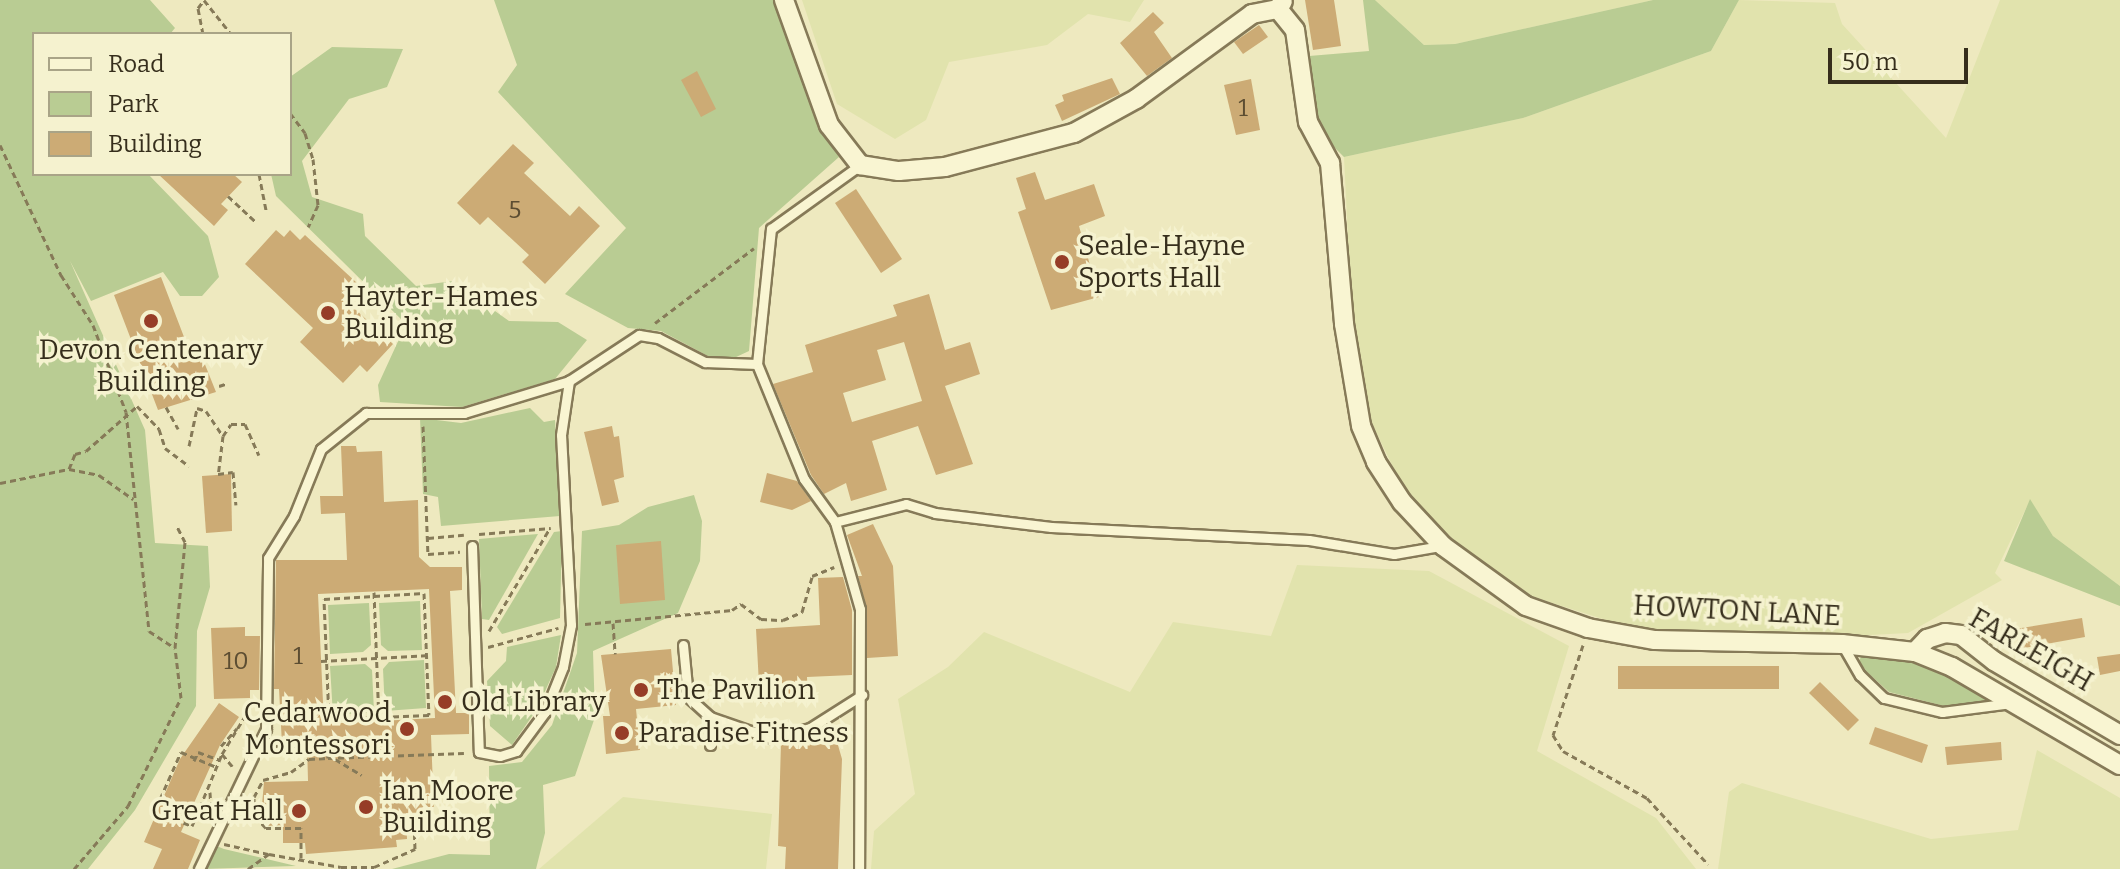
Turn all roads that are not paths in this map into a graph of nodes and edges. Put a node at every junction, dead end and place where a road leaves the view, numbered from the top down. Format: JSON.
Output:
{"nodes":[{"id":1,"x":784,"y":0,"type":"edge"},
{"id":2,"x":1281,"y":4,"type":"edge"},
{"id":3,"x":860,"y":165,"type":"junction"},
{"id":4,"x":757,"y":364,"type":"junction"},
{"id":5,"x":569,"y":381,"type":"junction"},
{"id":6,"x":835,"y":522,"type":"junction"},
{"id":7,"x":1443,"y":546,"type":"junction"},
{"id":8,"x":472,"y":549,"type":"road end"},
{"id":9,"x":1842,"y":644,"type":"junction"},
{"id":10,"x":683,"y":645,"type":"dead end"},
{"id":11,"x":1915,"y":652,"type":"junction"},
{"id":12,"x":862,"y":695,"type":"junction"},
{"id":13,"x":2011,"y":703,"type":"junction"},
{"id":14,"x":710,"y":717,"type":"junction"},
{"id":15,"x":2120,"y":735,"type":"edge"},
{"id":16,"x":710,"y":745,"type":"dead end"},
{"id":17,"x":2120,"y":765,"type":"edge"},
{"id":18,"x":199,"y":869,"type":"edge"},
{"id":19,"x":859,"y":869,"type":"edge"}],
"edges":[{"from":1,"to":3,"type":"street"},
{"from":2,"to":3,"type":"street"},
{"from":2,"to":7,"type":"street","name":"HOWTON LANE"},
{"from":3,"to":4,"type":"lane"},
{"from":4,"to":5,"type":"lane"},
{"from":4,"to":6,"type":"lane"},
{"from":5,"to":8,"type":"lane"},
{"from":5,"to":18,"type":"lane"},
{"from":6,"to":7,"type":"lane"},
{"from":6,"to":12,"type":"lane"},
{"from":7,"to":9,"type":"street","name":"HOWTON LANE"},
{"from":9,"to":11,"type":"street","name":"HOWTON LANE"},
{"from":9,"to":13,"type":"lane"},
{"from":10,"to":14,"type":"lane"},
{"from":11,"to":13,"type":"street","name":"HOWTON LANE"},
{"from":11,"to":15,"type":"street","name":"FARLEIGH"},
{"from":12,"to":14,"type":"lane"},
{"from":12,"to":19,"type":"lane"},
{"from":13,"to":17,"type":"street","name":"HOWTON LANE"},
{"from":14,"to":16,"type":"lane"}]}
